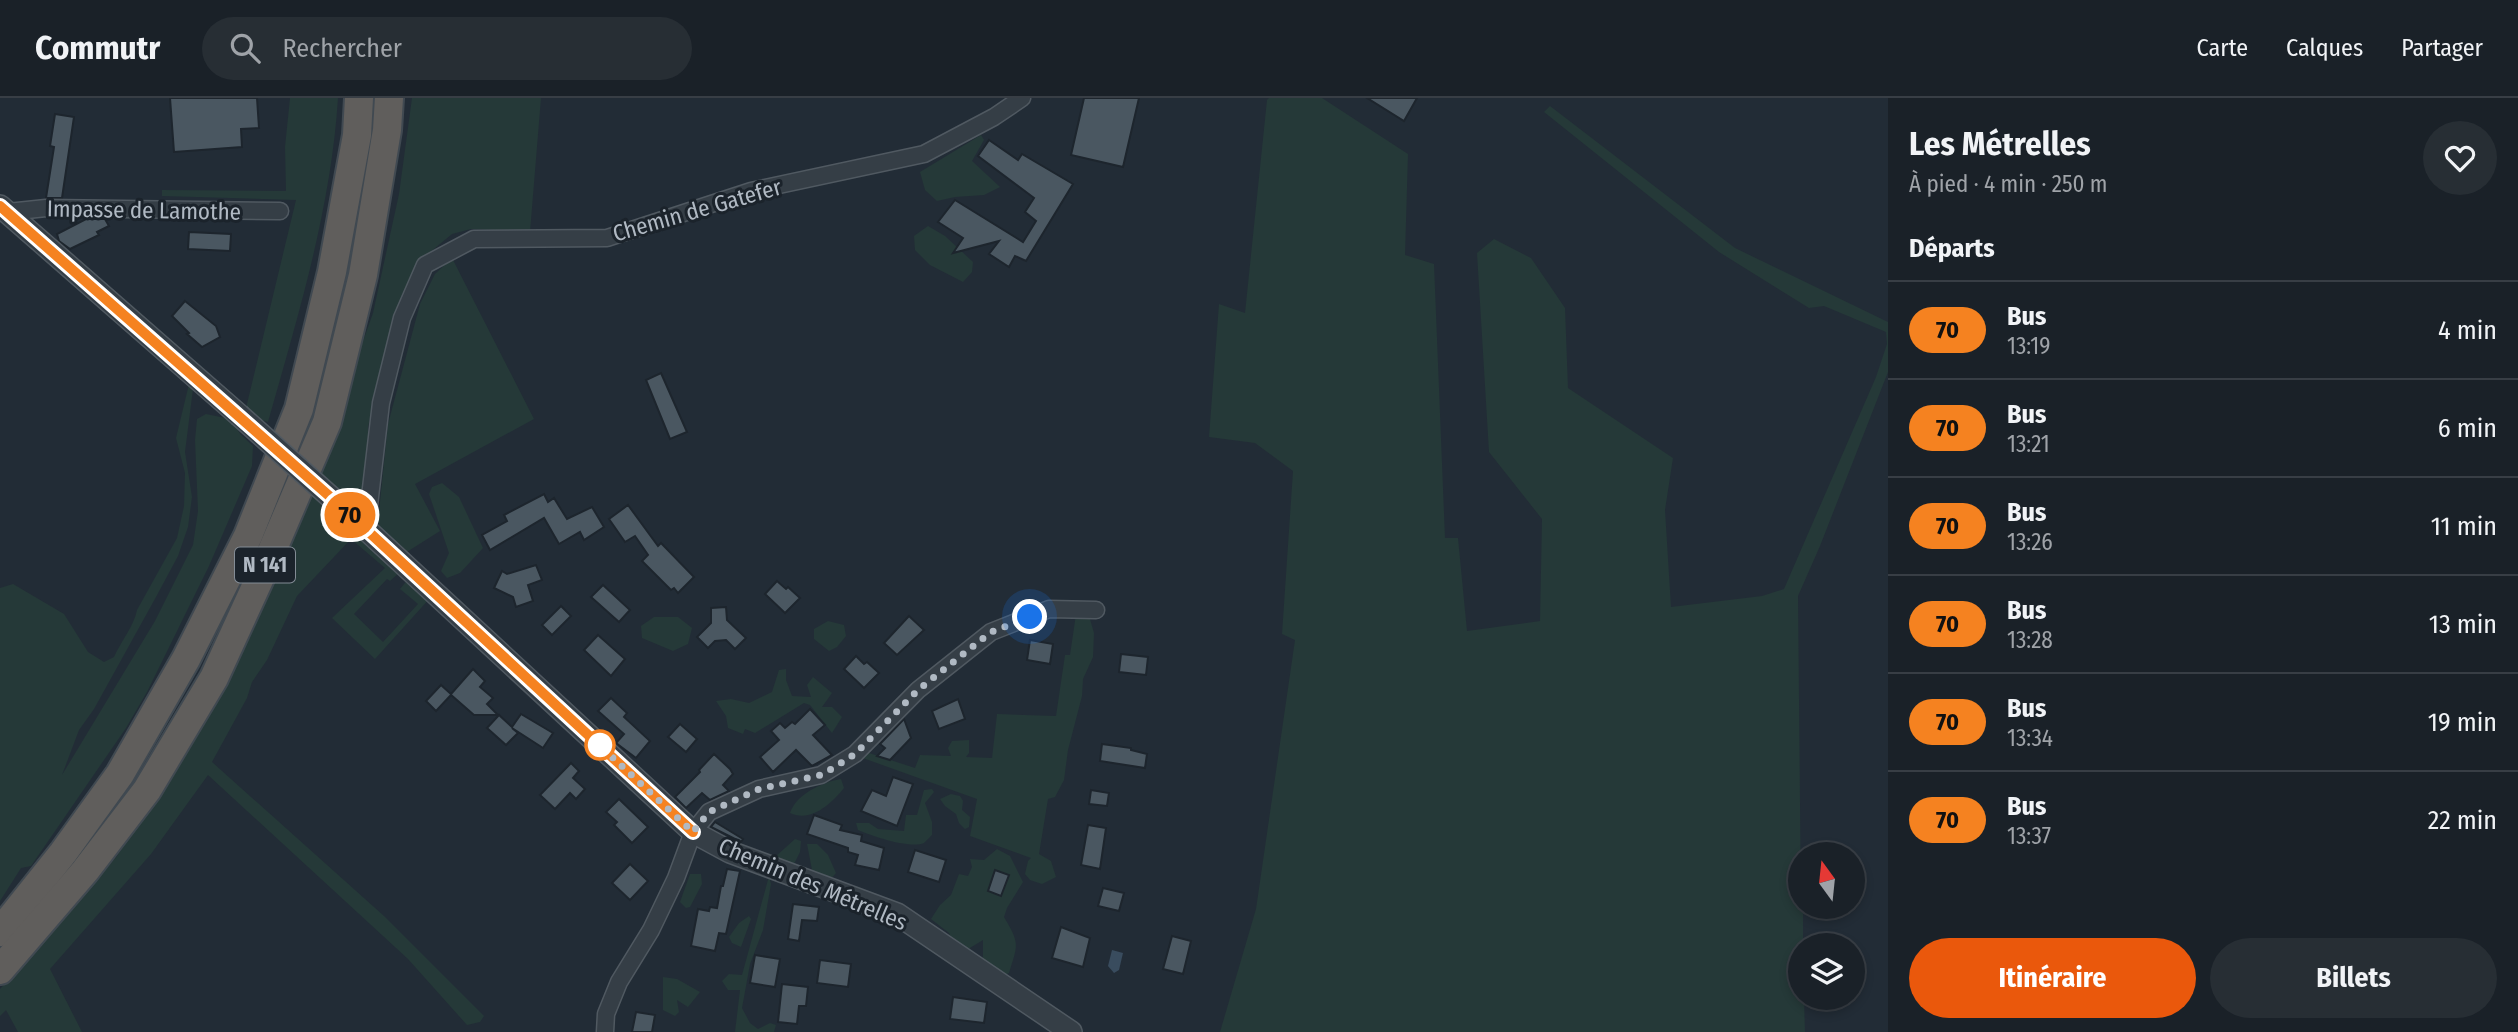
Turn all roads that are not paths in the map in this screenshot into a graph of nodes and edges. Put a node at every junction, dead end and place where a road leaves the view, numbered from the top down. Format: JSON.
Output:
{"nodes":[{"id":1,"x":359,"y":98,"type":"edge"},
{"id":2,"x":389,"y":98,"type":"edge"},
{"id":3,"x":1022,"y":98,"type":"edge"},
{"id":4,"x":4,"y":209,"type":"edge"},
{"id":5,"x":280,"y":211,"type":"dead end"},
{"id":6,"x":366,"y":531,"type":"junction"},
{"id":7,"x":1096,"y":610,"type":"dead end"},
{"id":8,"x":693,"y":832,"type":"junction"},
{"id":9,"x":0,"y":932,"type":"edge"},
{"id":10,"x":0,"y":970,"type":"edge"},
{"id":11,"x":605,"y":1032,"type":"edge"},
{"id":12,"x":1071,"y":1032,"type":"edge"}],
"edges":[{"from":1,"to":9,"type":"highway","number":"N 141"},
{"from":2,"to":10,"type":"highway","number":"N 141"},
{"from":3,"to":6,"type":"street","name":"Chemin de Gatefer"},
{"from":4,"to":5,"type":"street","name":"Impasse de Lamothe"},
{"from":4,"to":6,"type":"street","name":"Chemin des Métrelles","bridge":true},
{"from":6,"to":8,"type":"street","name":"Chemin des Métrelles"},
{"from":7,"to":8,"type":"street"},
{"from":8,"to":11,"type":"street"},
{"from":8,"to":12,"type":"street","name":"Chemin des Métrelles"}]}
